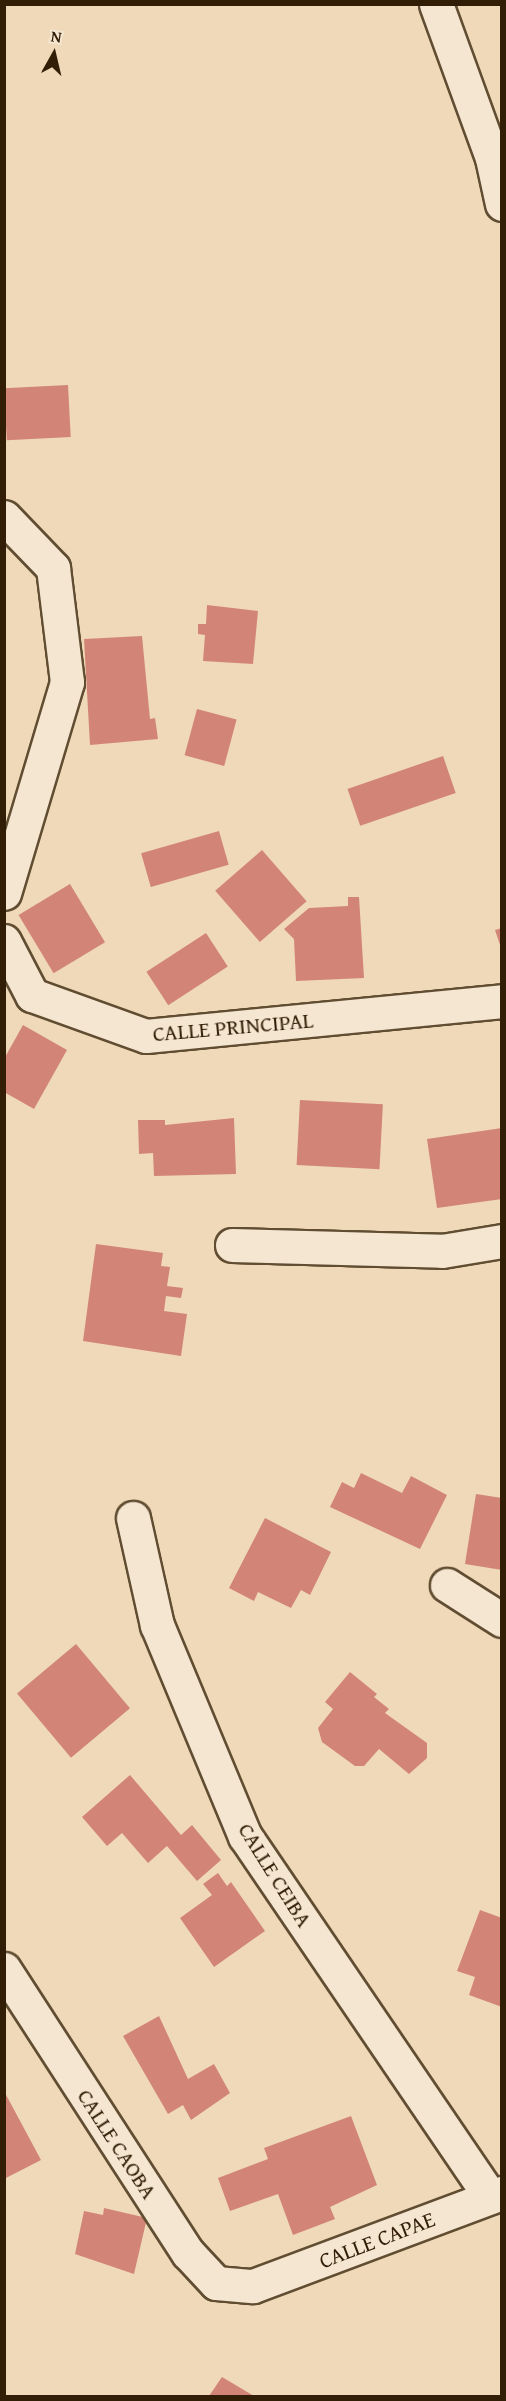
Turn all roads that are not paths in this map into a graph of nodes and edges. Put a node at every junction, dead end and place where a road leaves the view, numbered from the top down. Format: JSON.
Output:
{"nodes":[{"id":1,"x":436,"y":4,"type":"edge"},
{"id":2,"x":501,"y":204,"type":"edge"},
{"id":3,"x":4,"y":517,"type":"edge"},
{"id":4,"x":4,"y":893,"type":"edge"},
{"id":5,"x":4,"y":941,"type":"edge"},
{"id":6,"x":501,"y":1001,"type":"edge"},
{"id":7,"x":501,"y":1241,"type":"edge"},
{"id":8,"x":232,"y":1245,"type":"dead end"},
{"id":9,"x":133,"y":1518,"type":"dead end"},
{"id":10,"x":447,"y":1585,"type":"dead end"},
{"id":11,"x":501,"y":1620,"type":"edge"},
{"id":12,"x":4,"y":1969,"type":"edge"},
{"id":13,"x":496,"y":2195,"type":"edge"},
{"id":14,"x":253,"y":2286,"type":"joint"}],
"edges":[{"from":1,"to":2,"type":"street"},
{"from":3,"to":4,"type":"street"},
{"from":5,"to":6,"type":"street","name":"CALLE PRINCIPAL"},
{"from":7,"to":8,"type":"street"},
{"from":9,"to":13,"type":"street","name":"CALLE CEIBA"},
{"from":10,"to":11,"type":"street"},
{"from":12,"to":14,"type":"street","name":"CALLE CAOBA"},
{"from":13,"to":14,"type":"street","name":"CALLE CAPAE"}]}
